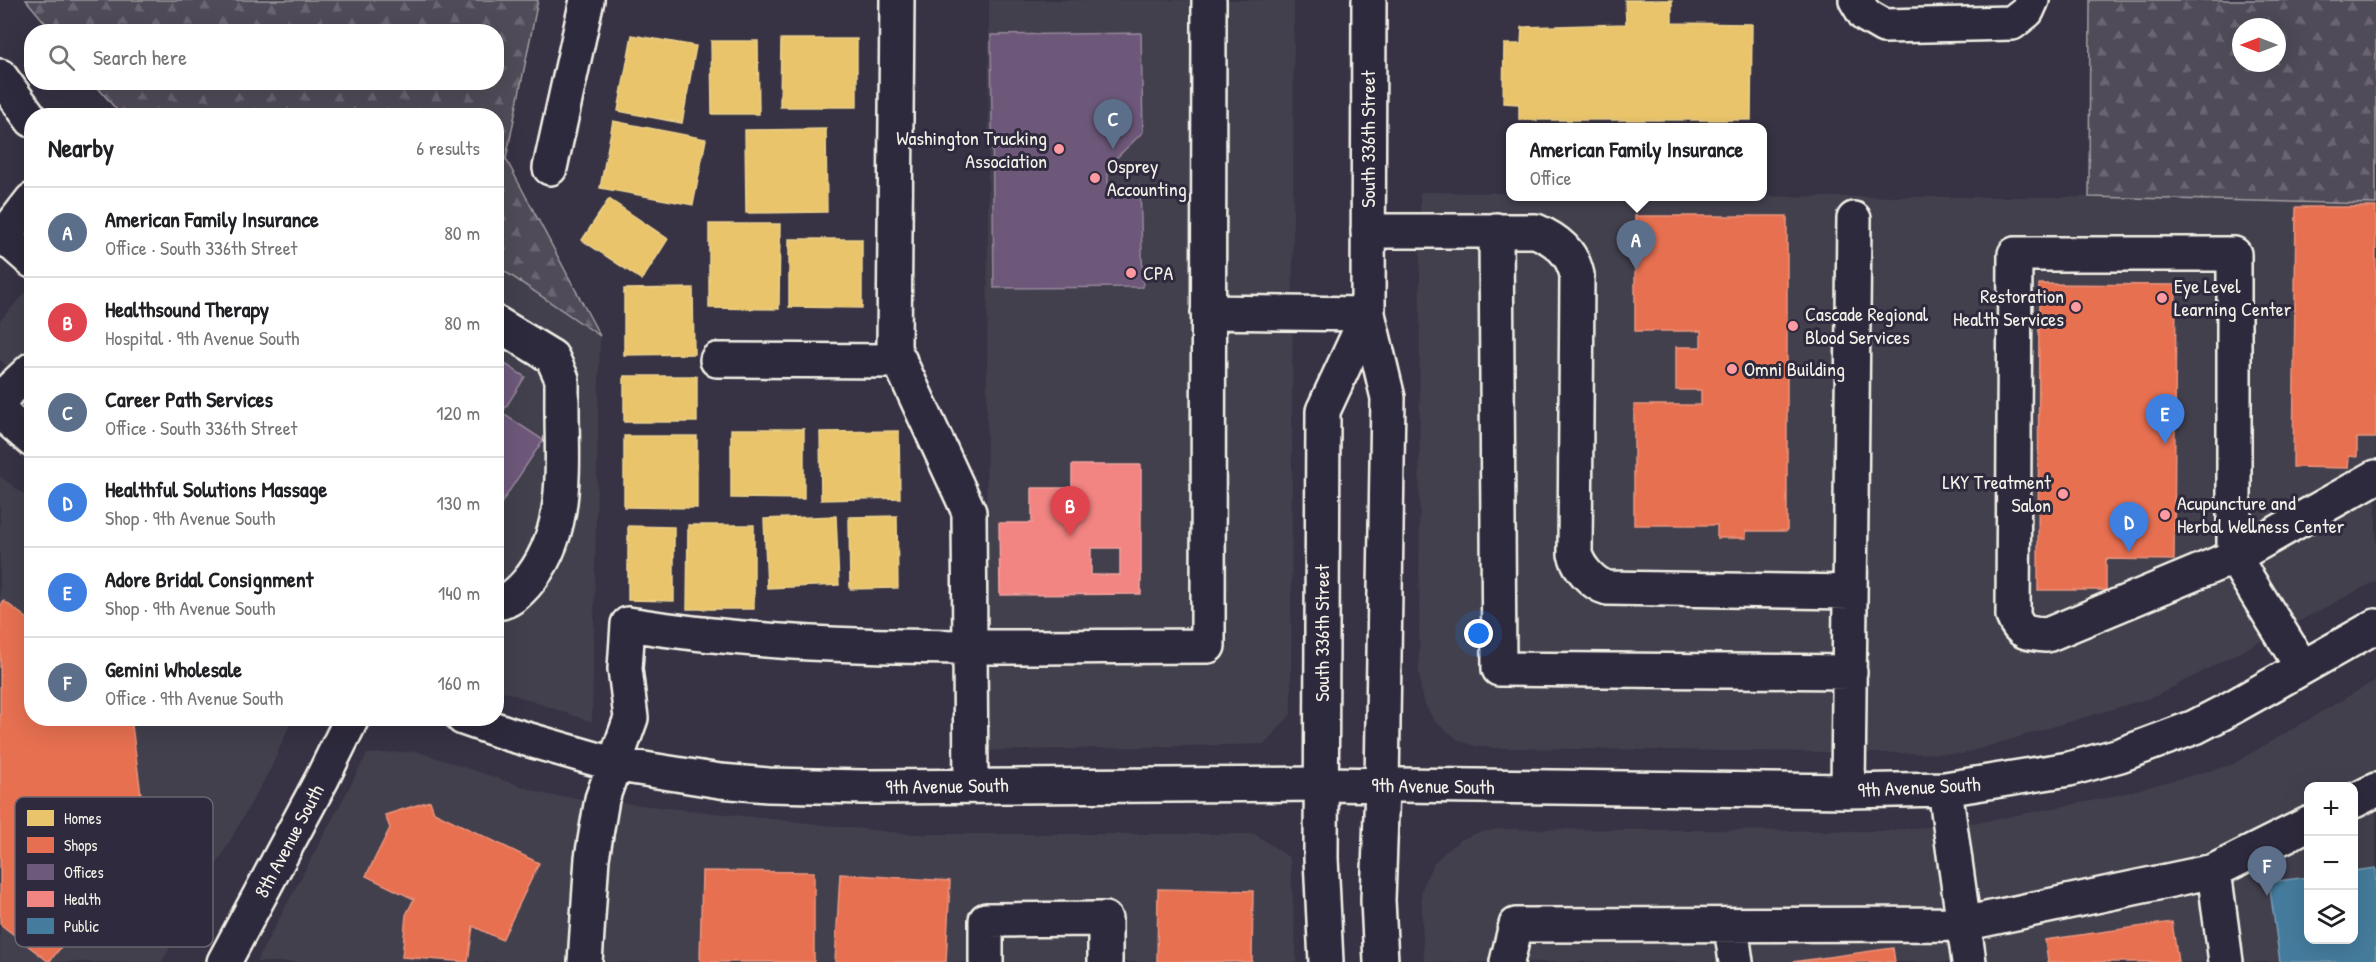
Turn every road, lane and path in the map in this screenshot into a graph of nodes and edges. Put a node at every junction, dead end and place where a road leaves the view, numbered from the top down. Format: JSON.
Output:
{"nodes":[{"id":1,"x":586,"y":0,"type":"edge"},
{"id":2,"x":897,"y":0,"type":"edge"},
{"id":3,"x":1209,"y":0,"type":"edge"},
{"id":4,"x":1369,"y":0,"type":"edge"},
{"id":5,"x":1856,"y":0,"type":"edge"},
{"id":6,"x":2032,"y":0,"type":"edge"},
{"id":7,"x":0,"y":76,"type":"edge"},
{"id":8,"x":24,"y":109,"type":"edge"},
{"id":9,"x":550,"y":168,"type":"dead end"},
{"id":10,"x":24,"y":209,"type":"edge"},
{"id":11,"x":1854,"y":219,"type":"dead end"},
{"id":12,"x":1496,"y":230,"type":"junction"},
{"id":13,"x":1368,"y":231,"type":"junction"},
{"id":14,"x":2,"y":234,"type":"edge"},
{"id":15,"x":24,"y":254,"type":"edge"},
{"id":16,"x":1208,"y":312,"type":"junction"},
{"id":17,"x":1368,"y":314,"type":"junction"},
{"id":18,"x":504,"y":328,"type":"edge"},
{"id":19,"x":717,"y":360,"type":"dead end"},
{"id":20,"x":900,"y":361,"type":"junction"},
{"id":21,"x":24,"y":376,"type":"edge"},
{"id":22,"x":0,"y":399,"type":"edge"},
{"id":23,"x":0,"y":412,"type":"edge"},
{"id":24,"x":24,"y":433,"type":"edge"},
{"id":25,"x":2376,"y":477,"type":"edge"},
{"id":26,"x":2234,"y":557,"type":"junction"},
{"id":27,"x":1850,"y":592,"type":"junction"},
{"id":28,"x":504,"y":603,"type":"edge"},
{"id":29,"x":2376,"y":626,"type":"edge"},
{"id":30,"x":970,"y":646,"type":"junction"},
{"id":31,"x":2302,"y":667,"type":"junction"},
{"id":32,"x":1850,"y":672,"type":"junction"},
{"id":33,"x":348,"y":726,"type":"edge"},
{"id":34,"x":486,"y":726,"type":"edge"},
{"id":35,"x":613,"y":764,"type":"junction"},
{"id":36,"x":1322,"y":784,"type":"junction"},
{"id":37,"x":970,"y":786,"type":"junction"},
{"id":38,"x":1383,"y":786,"type":"junction"},
{"id":39,"x":1946,"y":789,"type":"junction"},
{"id":40,"x":2376,"y":790,"type":"edge"},
{"id":41,"x":1848,"y":792,"type":"junction"},
{"id":42,"x":2358,"y":799,"type":"edge"},
{"id":43,"x":2304,"y":826,"type":"edge"},
{"id":44,"x":2214,"y":871,"type":"junction"},
{"id":45,"x":1964,"y":924,"type":"junction"},
{"id":46,"x":1731,"y":926,"type":"junction"},
{"id":47,"x":238,"y":958,"type":"edge"},
{"id":48,"x":585,"y":962,"type":"edge"},
{"id":49,"x":986,"y":962,"type":"edge"},
{"id":50,"x":1105,"y":962,"type":"edge"},
{"id":51,"x":1326,"y":962,"type":"edge"},
{"id":52,"x":1381,"y":962,"type":"edge"},
{"id":53,"x":1507,"y":962,"type":"edge"},
{"id":54,"x":1736,"y":962,"type":"edge"},
{"id":55,"x":1969,"y":962,"type":"edge"},
{"id":56,"x":2226,"y":962,"type":"edge"}],
"edges":[{"from":1,"to":9,"type":"street"},
{"from":2,"to":20,"type":"street"},
{"from":3,"to":16,"type":"street"},
{"from":4,"to":13,"type":"street","name":"South 336th Street"},
{"from":5,"to":6,"type":"street"},
{"from":7,"to":8,"type":"street"},
{"from":10,"to":14,"type":"street"},
{"from":11,"to":27,"type":"street"},
{"from":12,"to":13,"type":"street"},
{"from":12,"to":27,"type":"street"},
{"from":12,"to":32,"type":"street"},
{"from":13,"to":17,"type":"street","name":"South 336th Street"},
{"from":14,"to":15,"type":"street"},
{"from":16,"to":17,"type":"street"},
{"from":16,"to":30,"type":"street"},
{"from":17,"to":36,"type":"street","name":"South 336th Street"},
{"from":17,"to":38,"type":"street","name":"South 336th Street"},
{"from":18,"to":28,"type":"street"},
{"from":19,"to":20,"type":"street"},
{"from":20,"to":30,"type":"street"},
{"from":21,"to":22,"type":"street"},
{"from":23,"to":24,"type":"street"},
{"from":25,"to":26,"type":"street"},
{"from":26,"to":26,"type":"street"},
{"from":26,"to":31,"type":"street"},
{"from":27,"to":32,"type":"street"},
{"from":29,"to":31,"type":"street","name":"9th Avenue South"},
{"from":30,"to":35,"type":"street"},
{"from":30,"to":37,"type":"street"},
{"from":31,"to":39,"type":"street","name":"9th Avenue South"},
{"from":32,"to":41,"type":"street"},
{"from":33,"to":47,"type":"street","name":"8th Avenue South"},
{"from":34,"to":35,"type":"street","name":"9th Avenue South"},
{"from":35,"to":37,"type":"street","name":"9th Avenue South"},
{"from":35,"to":48,"type":"street"},
{"from":36,"to":37,"type":"street","name":"9th Avenue South"},
{"from":36,"to":38,"type":"street","name":"9th Avenue South"},
{"from":36,"to":51,"type":"street","name":"South 336th Street"},
{"from":38,"to":41,"type":"street","name":"9th Avenue South"},
{"from":38,"to":52,"type":"street","name":"South 336th Street"},
{"from":39,"to":41,"type":"street","name":"9th Avenue South"},
{"from":39,"to":45,"type":"street"},
{"from":40,"to":42,"type":"street"},
{"from":43,"to":44,"type":"street"},
{"from":44,"to":45,"type":"street"},
{"from":44,"to":56,"type":"street"},
{"from":45,"to":46,"type":"street"},
{"from":45,"to":55,"type":"street"},
{"from":46,"to":53,"type":"street"},
{"from":46,"to":54,"type":"street"},
{"from":49,"to":50,"type":"street"}]}
